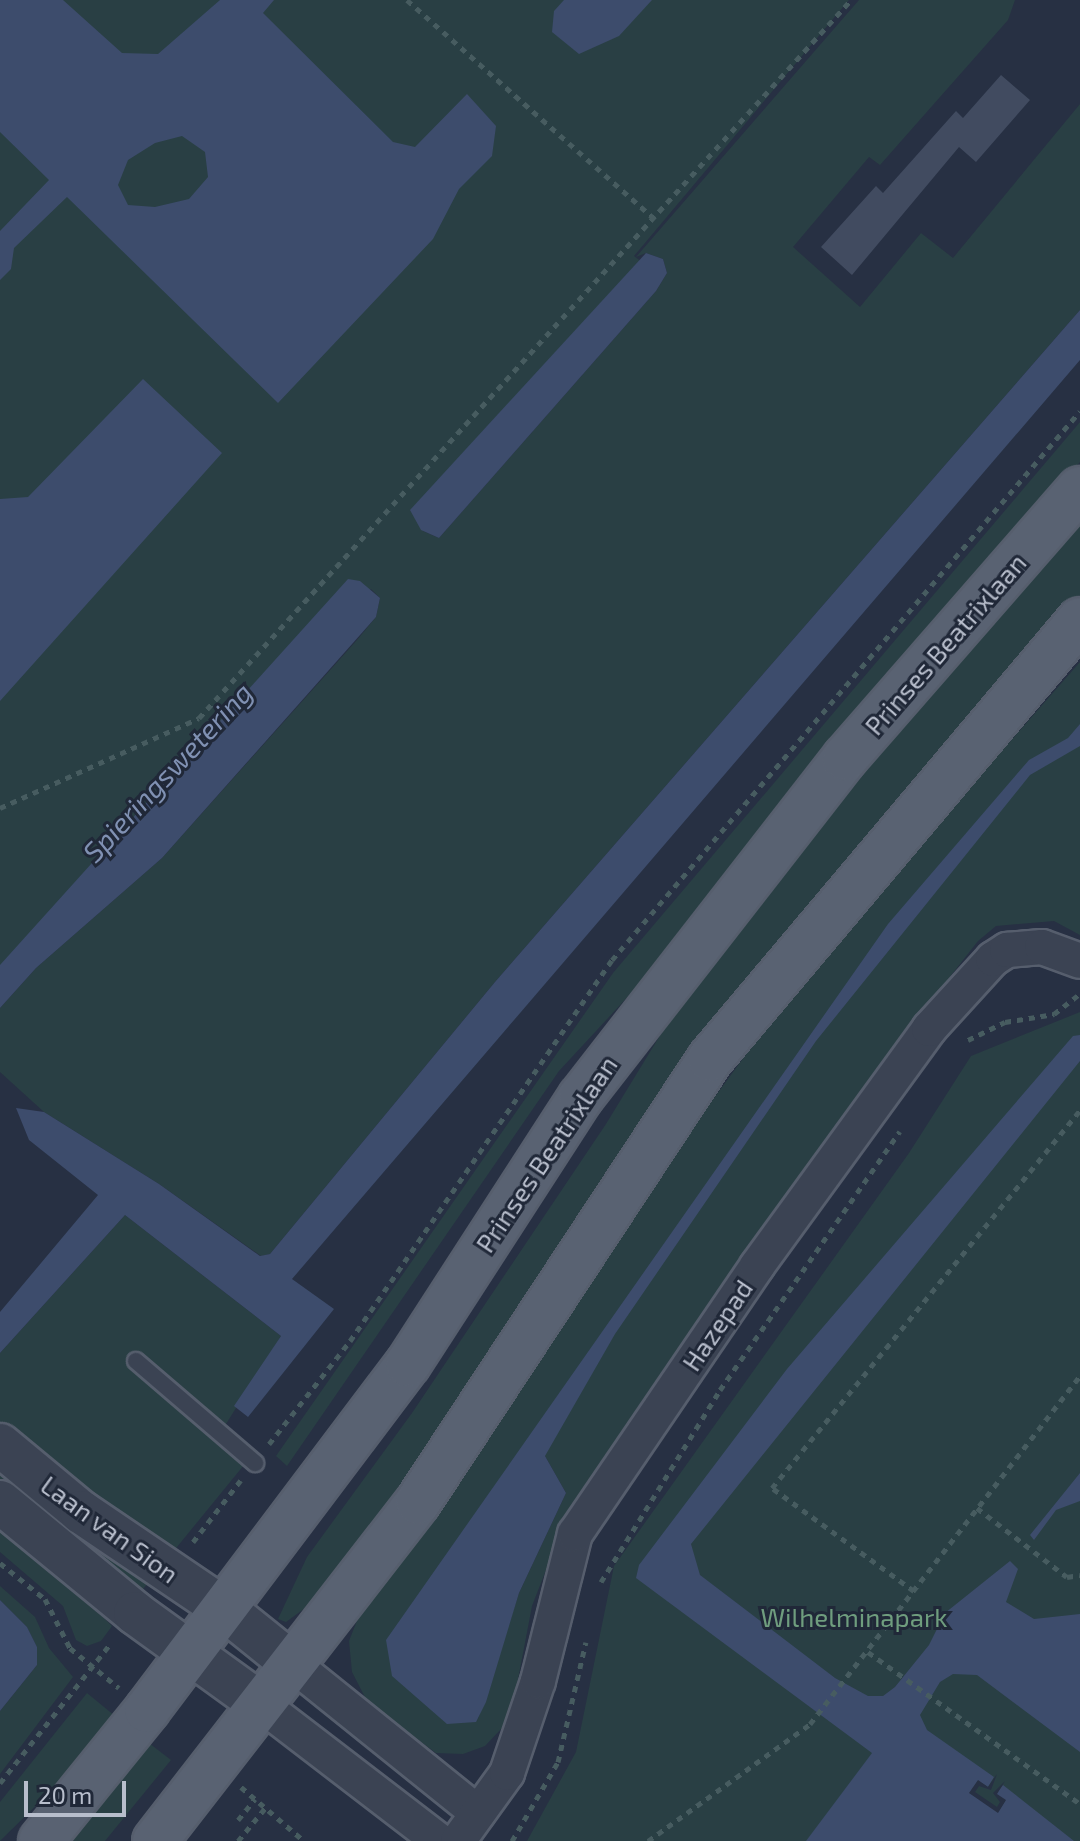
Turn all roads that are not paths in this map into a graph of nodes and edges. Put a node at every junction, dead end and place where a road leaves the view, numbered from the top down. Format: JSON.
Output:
{"nodes":[{"id":1,"x":1080,"y":489,"type":"edge"},
{"id":2,"x":1080,"y":620,"type":"edge"},
{"id":3,"x":1080,"y":961,"type":"edge"},
{"id":4,"x":136,"y":1361,"type":"dead end"},
{"id":5,"x":0,"y":1445,"type":"edge"},
{"id":6,"x":255,"y":1463,"type":"dead end"},
{"id":7,"x":0,"y":1502,"type":"edge"},
{"id":8,"x":223,"y":1608,"type":"junction"},
{"id":9,"x":189,"y":1655,"type":"junction"},
{"id":10,"x":294,"y":1665,"type":"junction"},
{"id":11,"x":262,"y":1705,"type":"junction"},
{"id":12,"x":478,"y":1813,"type":"junction"},
{"id":13,"x":41,"y":1841,"type":"edge"},
{"id":14,"x":155,"y":1841,"type":"edge"},
{"id":15,"x":439,"y":1841,"type":"edge"},
{"id":16,"x":458,"y":1841,"type":"edge"}],
"edges":[{"from":1,"to":8,"type":"main road","name":"Prinses Beatrixlaan"},
{"from":2,"to":10,"type":"main road"},
{"from":3,"to":12,"type":"street","name":"Hazepad"},
{"from":4,"to":6,"type":"lane"},
{"from":5,"to":8,"type":"street","name":"Laan van Sion"},
{"from":7,"to":9,"type":"street","name":"Laan van Sion"},
{"from":8,"to":9,"type":"main road","name":"Prinses Beatrixlaan"},
{"from":8,"to":10,"type":"street","name":"Laan van Sion"},
{"from":9,"to":11,"type":"street","name":"Laan van Sion"},
{"from":9,"to":13,"type":"main road","name":"Prinses Beatrixlaan"},
{"from":10,"to":11,"type":"main road"},
{"from":10,"to":12,"type":"street"},
{"from":11,"to":14,"type":"main road"},
{"from":11,"to":15,"type":"street"},
{"from":12,"to":16,"type":"street","name":"Hazepad"}]}
